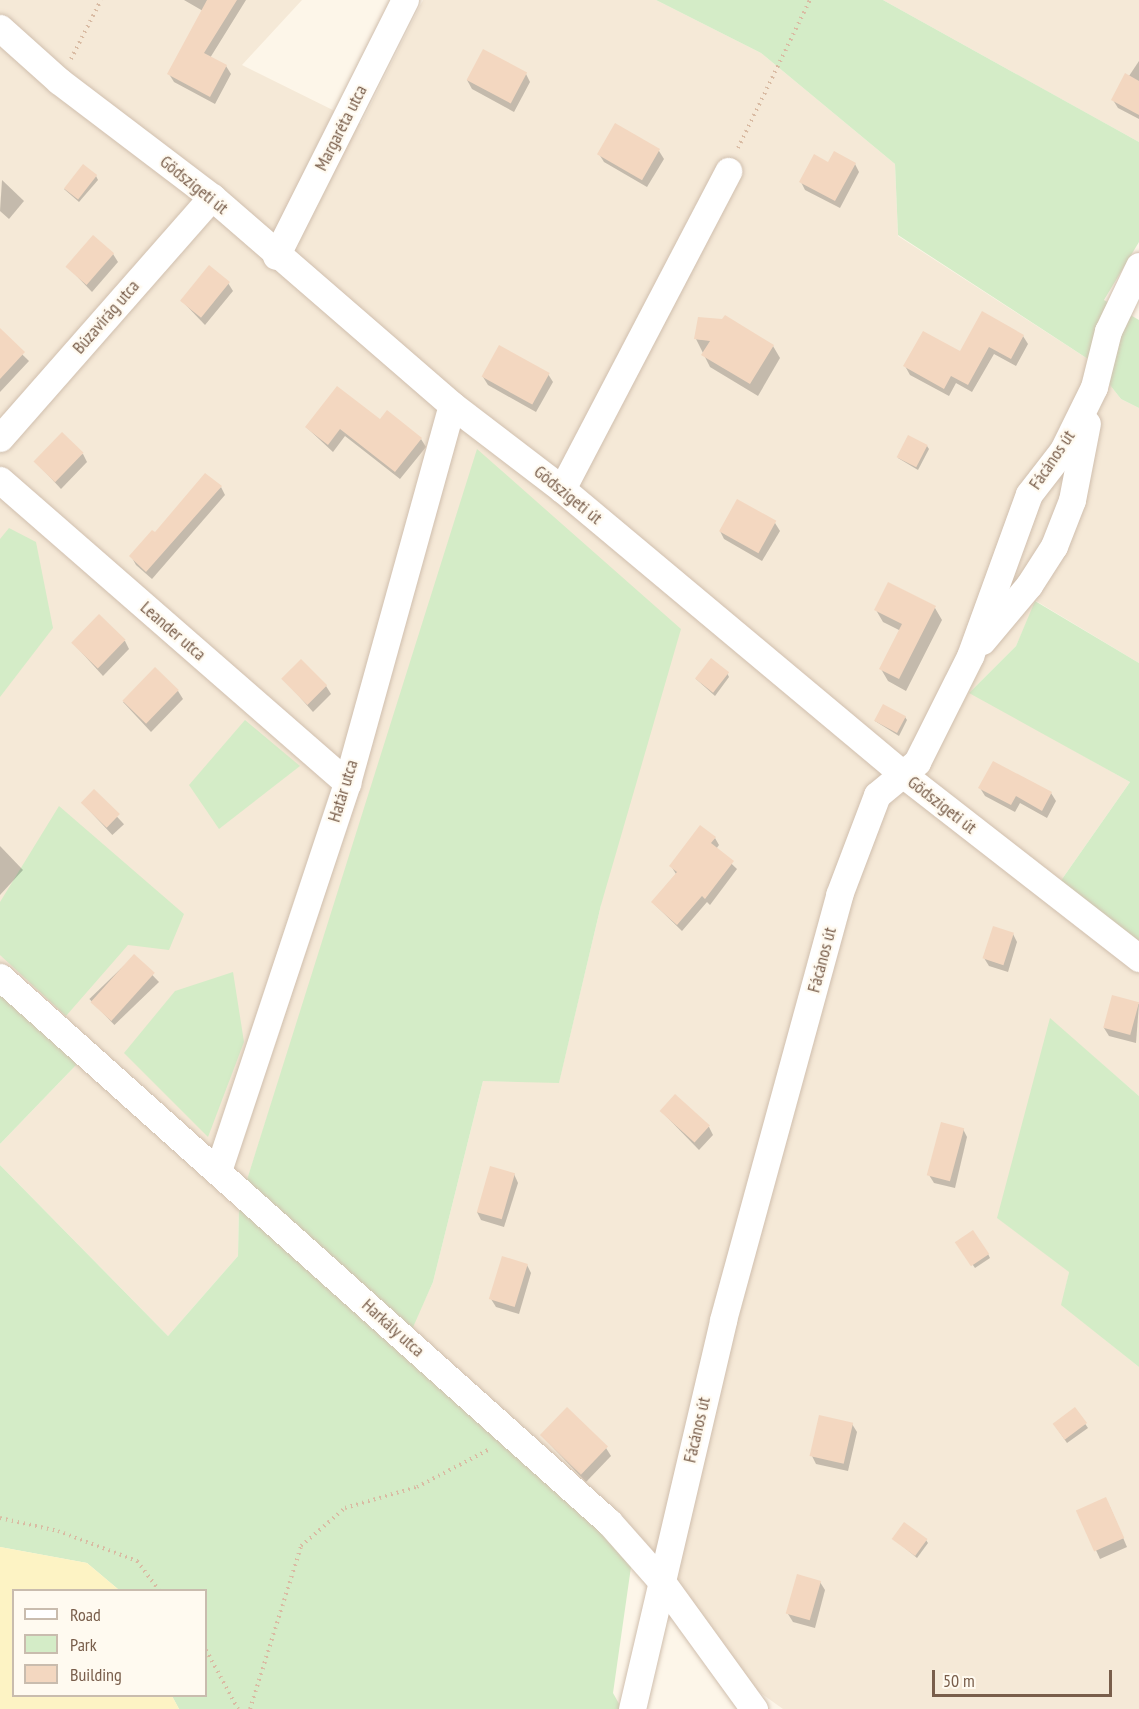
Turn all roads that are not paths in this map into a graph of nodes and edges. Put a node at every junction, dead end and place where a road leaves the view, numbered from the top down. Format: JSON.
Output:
{"nodes":[{"id":1,"x":405,"y":0,"type":"edge"},
{"id":2,"x":0,"y":28,"type":"edge"},
{"id":3,"x":728,"y":171,"type":"road end"},
{"id":4,"x":212,"y":197,"type":"junction"},
{"id":5,"x":276,"y":256,"type":"junction"},
{"id":6,"x":1139,"y":266,"type":"edge"},
{"id":7,"x":1094,"y":387,"type":"junction"},
{"id":8,"x":452,"y":405,"type":"junction"},
{"id":9,"x":0,"y":438,"type":"edge"},
{"id":10,"x":0,"y":480,"type":"edge"},
{"id":11,"x":562,"y":489,"type":"junction"},
{"id":12,"x":970,"y":656,"type":"junction"},
{"id":13,"x":900,"y":772,"type":"junction"},
{"id":14,"x":347,"y":783,"type":"junction"},
{"id":15,"x":1139,"y":958,"type":"edge"},
{"id":16,"x":0,"y":977,"type":"edge"},
{"id":17,"x":218,"y":1171,"type":"junction"},
{"id":18,"x":662,"y":1582,"type":"junction"},
{"id":19,"x":633,"y":1709,"type":"edge"},
{"id":20,"x":754,"y":1709,"type":"edge"}],
"edges":[{"from":1,"to":5,"type":"street","name":"Margaréta utca"},
{"from":2,"to":4,"type":"street","name":"Gödszigeti út"},
{"from":3,"to":11,"type":"street"},
{"from":4,"to":5,"type":"street","name":"Gödszigeti út"},
{"from":4,"to":9,"type":"street","name":"Búzavirág utca"},
{"from":5,"to":8,"type":"street","name":"Gödszigeti út"},
{"from":6,"to":7,"type":"street","name":"Fácános út"},
{"from":7,"to":12,"type":"street","name":"Fácános út"},
{"from":7,"to":12,"type":"street"},
{"from":8,"to":11,"type":"street","name":"Gödszigeti út"},
{"from":8,"to":14,"type":"street","name":"Határ utca"},
{"from":10,"to":14,"type":"street","name":"Leander utca"},
{"from":11,"to":13,"type":"street","name":"Gödszigeti út"},
{"from":12,"to":13,"type":"street","name":"Fácános út"},
{"from":13,"to":15,"type":"street","name":"Gödszigeti út"},
{"from":13,"to":18,"type":"street","name":"Fácános út"},
{"from":14,"to":17,"type":"street","name":"Határ utca"},
{"from":16,"to":17,"type":"street","name":"Harkály utca"},
{"from":17,"to":18,"type":"street","name":"Harkály utca"},
{"from":18,"to":19,"type":"street","name":"Fácános út"},
{"from":18,"to":20,"type":"street","name":"Harkály utca"}]}
